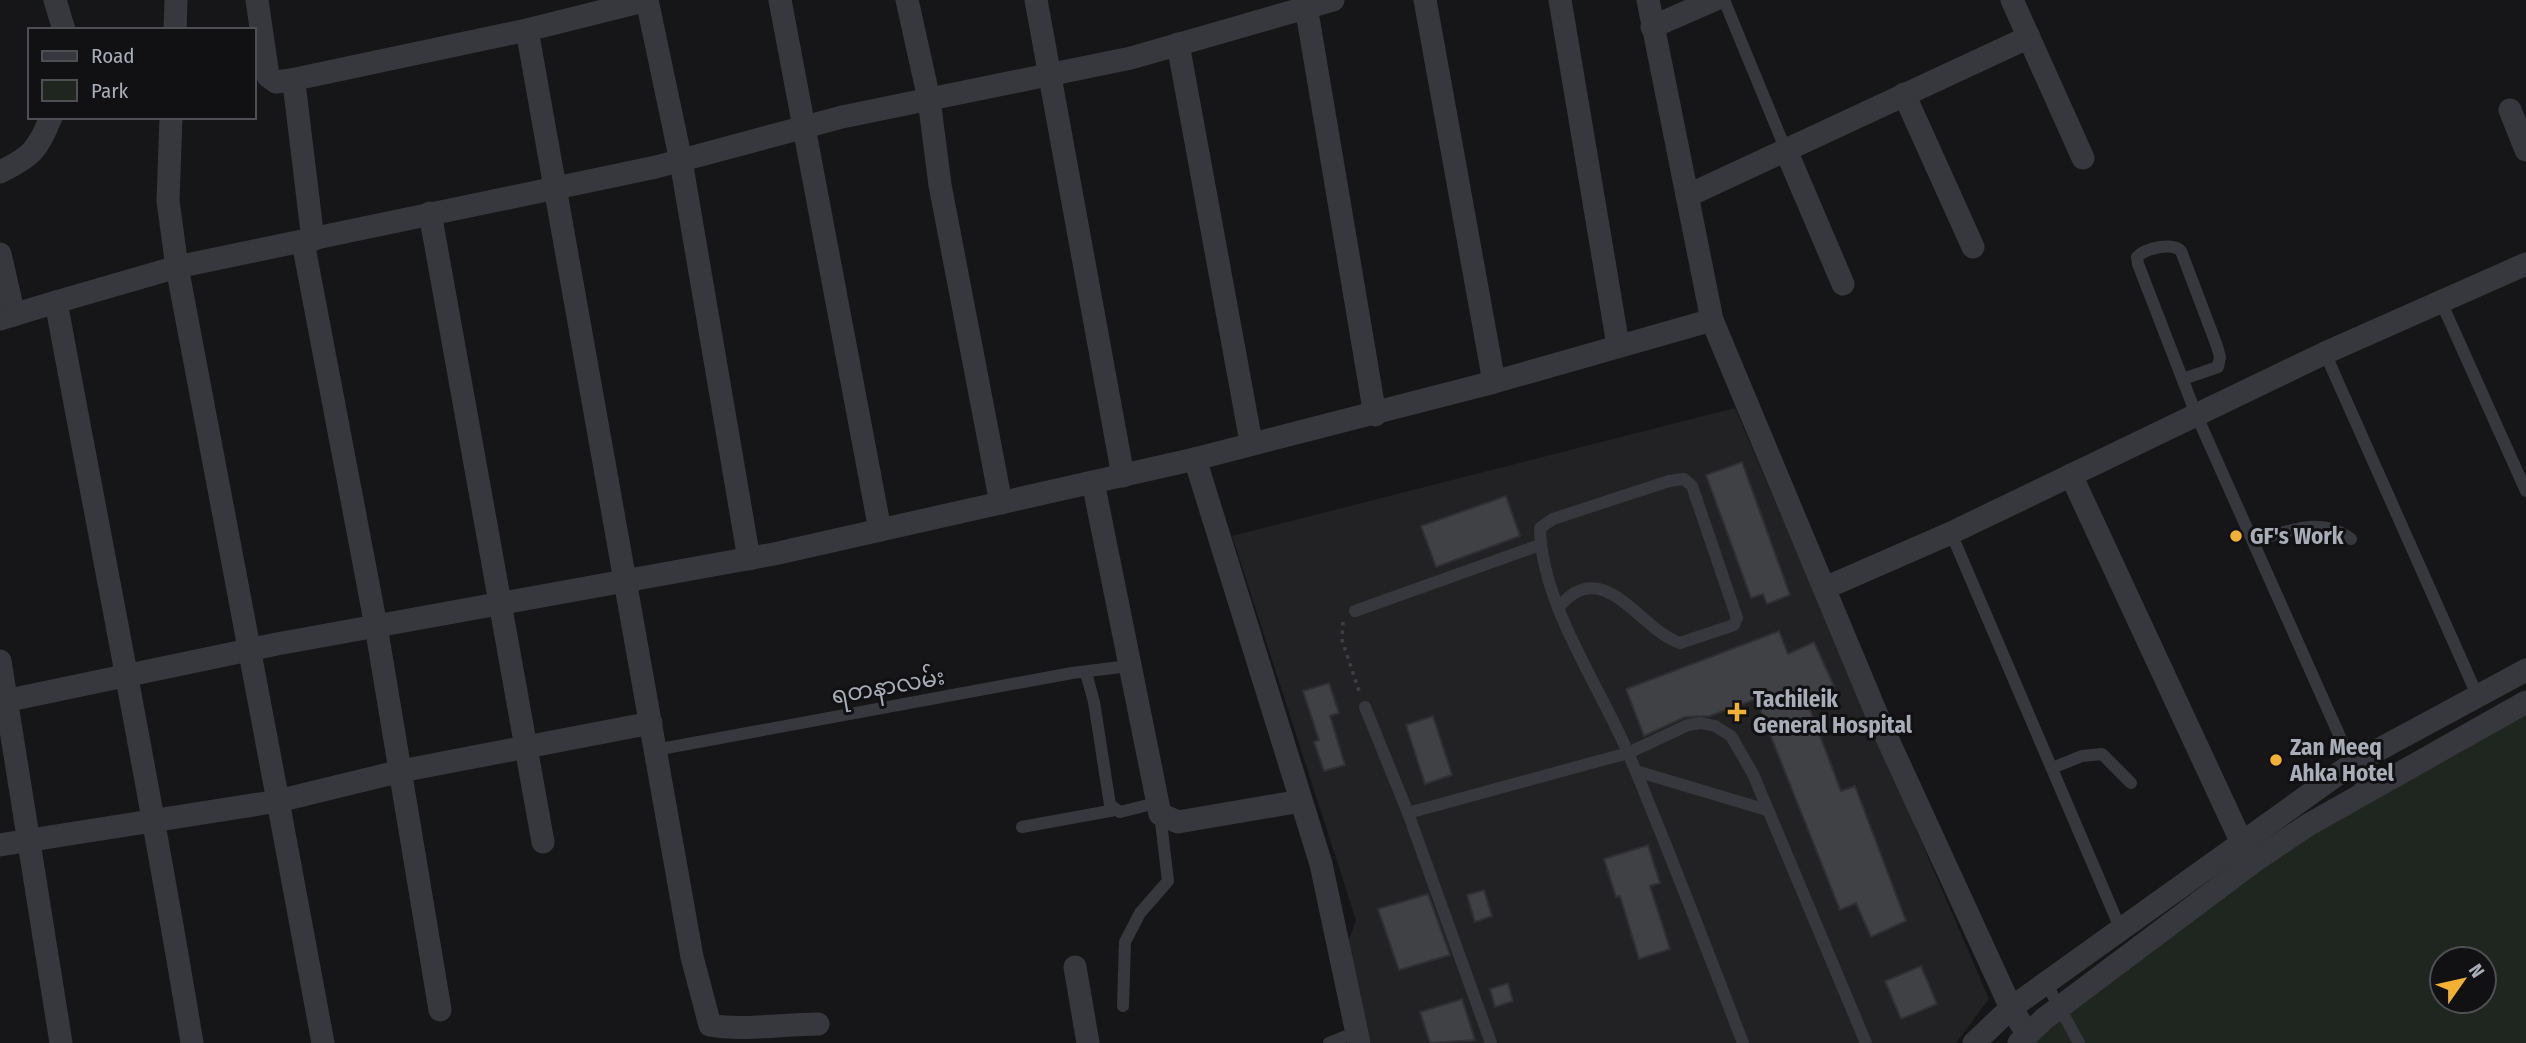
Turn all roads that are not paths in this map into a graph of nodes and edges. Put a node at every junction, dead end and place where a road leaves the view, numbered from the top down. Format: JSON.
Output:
{"nodes":[{"id":1,"x":55,"y":0,"type":"edge"},
{"id":2,"x":176,"y":0,"type":"edge"},
{"id":3,"x":257,"y":0,"type":"edge"},
{"id":4,"x":647,"y":0,"type":"edge"},
{"id":5,"x":780,"y":0,"type":"edge"},
{"id":6,"x":907,"y":0,"type":"edge"},
{"id":7,"x":1036,"y":0,"type":"edge"},
{"id":8,"x":1333,"y":0,"type":"edge"},
{"id":9,"x":1425,"y":0,"type":"edge"},
{"id":10,"x":1560,"y":0,"type":"edge"},
{"id":11,"x":1648,"y":0,"type":"edge"},
{"id":12,"x":1714,"y":0,"type":"edge"},
{"id":13,"x":1724,"y":0,"type":"edge"},
{"id":14,"x":2012,"y":0,"type":"edge"},
{"id":15,"x":619,"y":4,"type":"edge"},
{"id":16,"x":1306,"y":4,"type":"edge"},
{"id":17,"x":1652,"y":27,"type":"junction"},
{"id":18,"x":63,"y":28,"type":"edge"},
{"id":19,"x":174,"y":28,"type":"edge"},
{"id":20,"x":527,"y":30,"type":"junction"},
{"id":21,"x":2029,"y":37,"type":"junction"},
{"id":22,"x":1178,"y":44,"type":"junction"},
{"id":23,"x":1047,"y":74,"type":"junction"},
{"id":24,"x":291,"y":80,"type":"junction"},
{"id":25,"x":1904,"y":94,"type":"junction"},
{"id":26,"x":929,"y":99,"type":"junction"},
{"id":27,"x":2510,"y":110,"type":"dead end"},
{"id":28,"x":50,"y":119,"type":"edge"},
{"id":29,"x":171,"y":119,"type":"edge"},
{"id":30,"x":804,"y":127,"type":"junction"},
{"id":31,"x":1785,"y":148,"type":"junction"},
{"id":32,"x":2526,"y":150,"type":"edge"},
{"id":33,"x":2083,"y":158,"type":"dead end"},
{"id":34,"x":681,"y":160,"type":"junction"},
{"id":35,"x":0,"y":172,"type":"edge"},
{"id":36,"x":555,"y":188,"type":"junction"},
{"id":37,"x":1686,"y":196,"type":"junction"},
{"id":38,"x":430,"y":213,"type":"junction"},
{"id":39,"x":308,"y":241,"type":"junction"},
{"id":40,"x":1973,"y":247,"type":"dead end"},
{"id":41,"x":0,"y":254,"type":"edge"},
{"id":42,"x":2526,"y":264,"type":"edge"},
{"id":43,"x":177,"y":267,"type":"junction"},
{"id":44,"x":1843,"y":284,"type":"dead end"},
{"id":45,"x":56,"y":302,"type":"junction"},
{"id":46,"x":2442,"y":304,"type":"junction"},
{"id":47,"x":7,"y":317,"type":"edge"},
{"id":48,"x":1712,"y":320,"type":"junction"},
{"id":49,"x":1618,"y":345,"type":"junction"},
{"id":50,"x":2325,"y":353,"type":"junction"},
{"id":51,"x":2183,"y":379,"type":"junction"},
{"id":52,"x":1494,"y":382,"type":"junction"},
{"id":53,"x":2196,"y":414,"type":"junction"},
{"id":54,"x":1375,"y":415,"type":"junction"},
{"id":55,"x":1251,"y":442,"type":"junction"},
{"id":56,"x":1195,"y":459,"type":"junction"},
{"id":57,"x":2071,"y":475,"type":"junction"},
{"id":58,"x":1123,"y":476,"type":"junction"},
{"id":59,"x":1093,"y":482,"type":"junction"},
{"id":60,"x":2526,"y":491,"type":"edge"},
{"id":61,"x":1001,"y":503,"type":"junction"},
{"id":62,"x":880,"y":530,"type":"junction"},
{"id":63,"x":1951,"y":533,"type":"junction"},
{"id":64,"x":2351,"y":539,"type":"dead end"},
{"id":65,"x":2253,"y":541,"type":"junction"},
{"id":66,"x":1540,"y":545,"type":"junction"},
{"id":67,"x":749,"y":559,"type":"junction"},
{"id":68,"x":626,"y":579,"type":"junction"},
{"id":69,"x":1825,"y":588,"type":"junction"},
{"id":70,"x":502,"y":604,"type":"junction"},
{"id":71,"x":1559,"y":607,"type":"junction"},
{"id":72,"x":1355,"y":611,"type":"road end"},
{"id":73,"x":376,"y":626,"type":"junction"},
{"id":74,"x":252,"y":649,"type":"junction"},
{"id":75,"x":0,"y":661,"type":"edge"},
{"id":76,"x":1129,"y":666,"type":"junction"},
{"id":77,"x":2526,"y":670,"type":"edge"},
{"id":78,"x":1086,"y":673,"type":"junction"},
{"id":79,"x":125,"y":676,"type":"junction"},
{"id":80,"x":2478,"y":697,"type":"junction"},
{"id":81,"x":3,"y":702,"type":"edge"},
{"id":82,"x":2526,"y":702,"type":"edge"},
{"id":83,"x":1364,"y":707,"type":"road end"},
{"id":84,"x":651,"y":723,"type":"junction"},
{"id":85,"x":527,"y":745,"type":"junction"},
{"id":86,"x":655,"y":750,"type":"junction"},
{"id":87,"x":1628,"y":753,"type":"junction"},
{"id":88,"x":2352,"y":764,"type":"junction"},
{"id":89,"x":2052,"y":768,"type":"junction"},
{"id":90,"x":401,"y":771,"type":"junction"},
{"id":91,"x":1636,"y":771,"type":"junction"},
{"id":92,"x":2131,"y":783,"type":"dead end"},
{"id":93,"x":2365,"y":793,"type":"junction"},
{"id":94,"x":278,"y":801,"type":"junction"},
{"id":95,"x":1301,"y":801,"type":"junction"},
{"id":96,"x":1158,"y":808,"type":"junction"},
{"id":97,"x":1115,"y":810,"type":"junction"},
{"id":98,"x":1767,"y":810,"type":"junction"},
{"id":99,"x":1408,"y":813,"type":"junction"},
{"id":100,"x":155,"y":820,"type":"junction"},
{"id":101,"x":1022,"y":827,"type":"dead end"},
{"id":102,"x":29,"y":840,"type":"junction"},
{"id":103,"x":543,"y":842,"type":"dead end"},
{"id":104,"x":0,"y":845,"type":"edge"},
{"id":105,"x":2247,"y":853,"type":"junction"},
{"id":106,"x":2121,"y":930,"type":"junction"},
{"id":107,"x":1075,"y":967,"type":"dead end"},
{"id":108,"x":2046,"y":983,"type":"junction"},
{"id":109,"x":1123,"y":1006,"type":"dead end"},
{"id":110,"x":2061,"y":1006,"type":"junction"},
{"id":111,"x":2011,"y":1008,"type":"junction"},
{"id":112,"x":440,"y":1010,"type":"dead end"},
{"id":113,"x":818,"y":1024,"type":"dead end"},
{"id":114,"x":763,"y":1034,"type":"edge"},
{"id":115,"x":1357,"y":1038,"type":"edge"},
{"id":116,"x":2023,"y":1038,"type":"edge"},
{"id":117,"x":61,"y":1043,"type":"edge"},
{"id":118,"x":192,"y":1043,"type":"edge"},
{"id":119,"x":323,"y":1043,"type":"edge"},
{"id":120,"x":1088,"y":1043,"type":"edge"},
{"id":121,"x":1329,"y":1043,"type":"edge"},
{"id":122,"x":1491,"y":1043,"type":"edge"},
{"id":123,"x":1744,"y":1043,"type":"edge"},
{"id":124,"x":1866,"y":1043,"type":"edge"},
{"id":125,"x":1974,"y":1043,"type":"edge"},
{"id":126,"x":2079,"y":1043,"type":"edge"}],
"edges":[{"from":1,"to":18,"type":"street"},
{"from":2,"to":19,"type":"street"},
{"from":3,"to":24,"type":"street"},
{"from":4,"to":15,"type":"street"},
{"from":4,"to":34,"type":"street"},
{"from":5,"to":30,"type":"street"},
{"from":6,"to":26,"type":"street"},
{"from":7,"to":23,"type":"street"},
{"from":8,"to":16,"type":"street"},
{"from":9,"to":52,"type":"street"},
{"from":10,"to":49,"type":"street"},
{"from":11,"to":17,"type":"street"},
{"from":12,"to":17,"type":"street"},
{"from":13,"to":31,"type":"lane"},
{"from":14,"to":21,"type":"street"},
{"from":15,"to":20,"type":"street"},
{"from":16,"to":22,"type":"street"},
{"from":16,"to":54,"type":"street"},
{"from":17,"to":37,"type":"street"},
{"from":20,"to":24,"type":"street"},
{"from":20,"to":36,"type":"street"},
{"from":21,"to":25,"type":"street"},
{"from":21,"to":33,"type":"street"},
{"from":22,"to":23,"type":"street"},
{"from":22,"to":55,"type":"street"},
{"from":23,"to":26,"type":"street"},
{"from":23,"to":58,"type":"street"},
{"from":24,"to":39,"type":"street"},
{"from":25,"to":31,"type":"street"},
{"from":25,"to":40,"type":"street"},
{"from":26,"to":30,"type":"street"},
{"from":26,"to":61,"type":"street"},
{"from":27,"to":32,"type":"street"},
{"from":28,"to":35,"type":"street"},
{"from":29,"to":43,"type":"street"},
{"from":30,"to":34,"type":"street"},
{"from":30,"to":62,"type":"street"},
{"from":31,"to":37,"type":"street"},
{"from":31,"to":44,"type":"street"},
{"from":34,"to":36,"type":"street"},
{"from":34,"to":67,"type":"street"},
{"from":36,"to":38,"type":"street"},
{"from":36,"to":68,"type":"street"},
{"from":37,"to":48,"type":"street"},
{"from":38,"to":39,"type":"street"},
{"from":38,"to":70,"type":"street"},
{"from":39,"to":43,"type":"street"},
{"from":39,"to":73,"type":"street"},
{"from":41,"to":47,"type":"street"},
{"from":42,"to":46,"type":"street"},
{"from":43,"to":45,"type":"street"},
{"from":43,"to":74,"type":"street"},
{"from":45,"to":47,"type":"street"},
{"from":45,"to":79,"type":"street"},
{"from":46,"to":50,"type":"street"},
{"from":46,"to":60,"type":"lane"},
{"from":48,"to":49,"type":"street"},
{"from":48,"to":69,"type":"street"},
{"from":49,"to":52,"type":"street"},
{"from":50,"to":53,"type":"street"},
{"from":50,"to":80,"type":"lane"},
{"from":51,"to":51,"type":"lane"},
{"from":51,"to":53,"type":"lane"},
{"from":52,"to":54,"type":"street"},
{"from":53,"to":57,"type":"street"},
{"from":53,"to":65,"type":"lane"},
{"from":54,"to":55,"type":"street"},
{"from":55,"to":56,"type":"street"},
{"from":56,"to":58,"type":"street"},
{"from":56,"to":95,"type":"street"},
{"from":57,"to":63,"type":"street"},
{"from":57,"to":105,"type":"street"},
{"from":58,"to":59,"type":"street"},
{"from":59,"to":61,"type":"street"},
{"from":59,"to":76,"type":"street"},
{"from":61,"to":62,"type":"street"},
{"from":62,"to":67,"type":"street"},
{"from":63,"to":69,"type":"street"},
{"from":63,"to":89,"type":"lane"},
{"from":64,"to":65,"type":"lane"},
{"from":65,"to":88,"type":"lane"},
{"from":66,"to":71,"type":"lane"},
{"from":66,"to":71,"type":"lane"},
{"from":66,"to":72,"type":"lane"},
{"from":67,"to":68,"type":"street"},
{"from":68,"to":70,"type":"street"},
{"from":68,"to":84,"type":"street"},
{"from":69,"to":111,"type":"street"},
{"from":70,"to":73,"type":"street"},
{"from":70,"to":85,"type":"street"},
{"from":71,"to":87,"type":"lane"},
{"from":73,"to":74,"type":"street"},
{"from":73,"to":90,"type":"street"},
{"from":74,"to":79,"type":"street"},
{"from":74,"to":94,"type":"street"},
{"from":75,"to":81,"type":"street"},
{"from":76,"to":78,"type":"lane","name":"ရတနာလမ်း"},
{"from":76,"to":96,"type":"street"},
{"from":77,"to":80,"type":"street"},
{"from":78,"to":86,"type":"lane","name":"ရတနာလမ်း"},
{"from":78,"to":97,"type":"lane"},
{"from":79,"to":81,"type":"street"},
{"from":79,"to":100,"type":"street"},
{"from":80,"to":88,"type":"street"},
{"from":81,"to":102,"type":"street"},
{"from":82,"to":93,"type":"street"},
{"from":83,"to":99,"type":"lane"},
{"from":84,"to":85,"type":"street"},
{"from":84,"to":86,"type":"street"},
{"from":85,"to":90,"type":"street"},
{"from":85,"to":103,"type":"street"},
{"from":86,"to":114,"type":"street"},
{"from":87,"to":91,"type":"lane"},
{"from":87,"to":98,"type":"lane"},
{"from":87,"to":99,"type":"lane"},
{"from":88,"to":93,"type":"lane"},
{"from":88,"to":105,"type":"street"},
{"from":89,"to":92,"type":"lane"},
{"from":89,"to":106,"type":"lane"},
{"from":90,"to":94,"type":"street"},
{"from":90,"to":112,"type":"street"},
{"from":91,"to":98,"type":"lane"},
{"from":91,"to":123,"type":"lane"},
{"from":93,"to":105,"type":"street"},
{"from":94,"to":100,"type":"street"},
{"from":94,"to":119,"type":"street"},
{"from":95,"to":96,"type":"street"},
{"from":95,"to":115,"type":"street"},
{"from":96,"to":97,"type":"lane"},
{"from":96,"to":109,"type":"lane"},
{"from":97,"to":101,"type":"lane"},
{"from":98,"to":124,"type":"lane"},
{"from":99,"to":122,"type":"lane"},
{"from":100,"to":102,"type":"street"},
{"from":100,"to":118,"type":"street"},
{"from":102,"to":104,"type":"street"},
{"from":102,"to":117,"type":"street"},
{"from":105,"to":106,"type":"street"},
{"from":105,"to":110,"type":"street"},
{"from":106,"to":108,"type":"street"},
{"from":107,"to":120,"type":"street"},
{"from":108,"to":110,"type":"lane"},
{"from":108,"to":111,"type":"street"},
{"from":110,"to":116,"type":"street"},
{"from":110,"to":126,"type":"lane"},
{"from":111,"to":116,"type":"street"},
{"from":111,"to":125,"type":"street"},
{"from":113,"to":114,"type":"street"},
{"from":115,"to":121,"type":"lane"}]}
